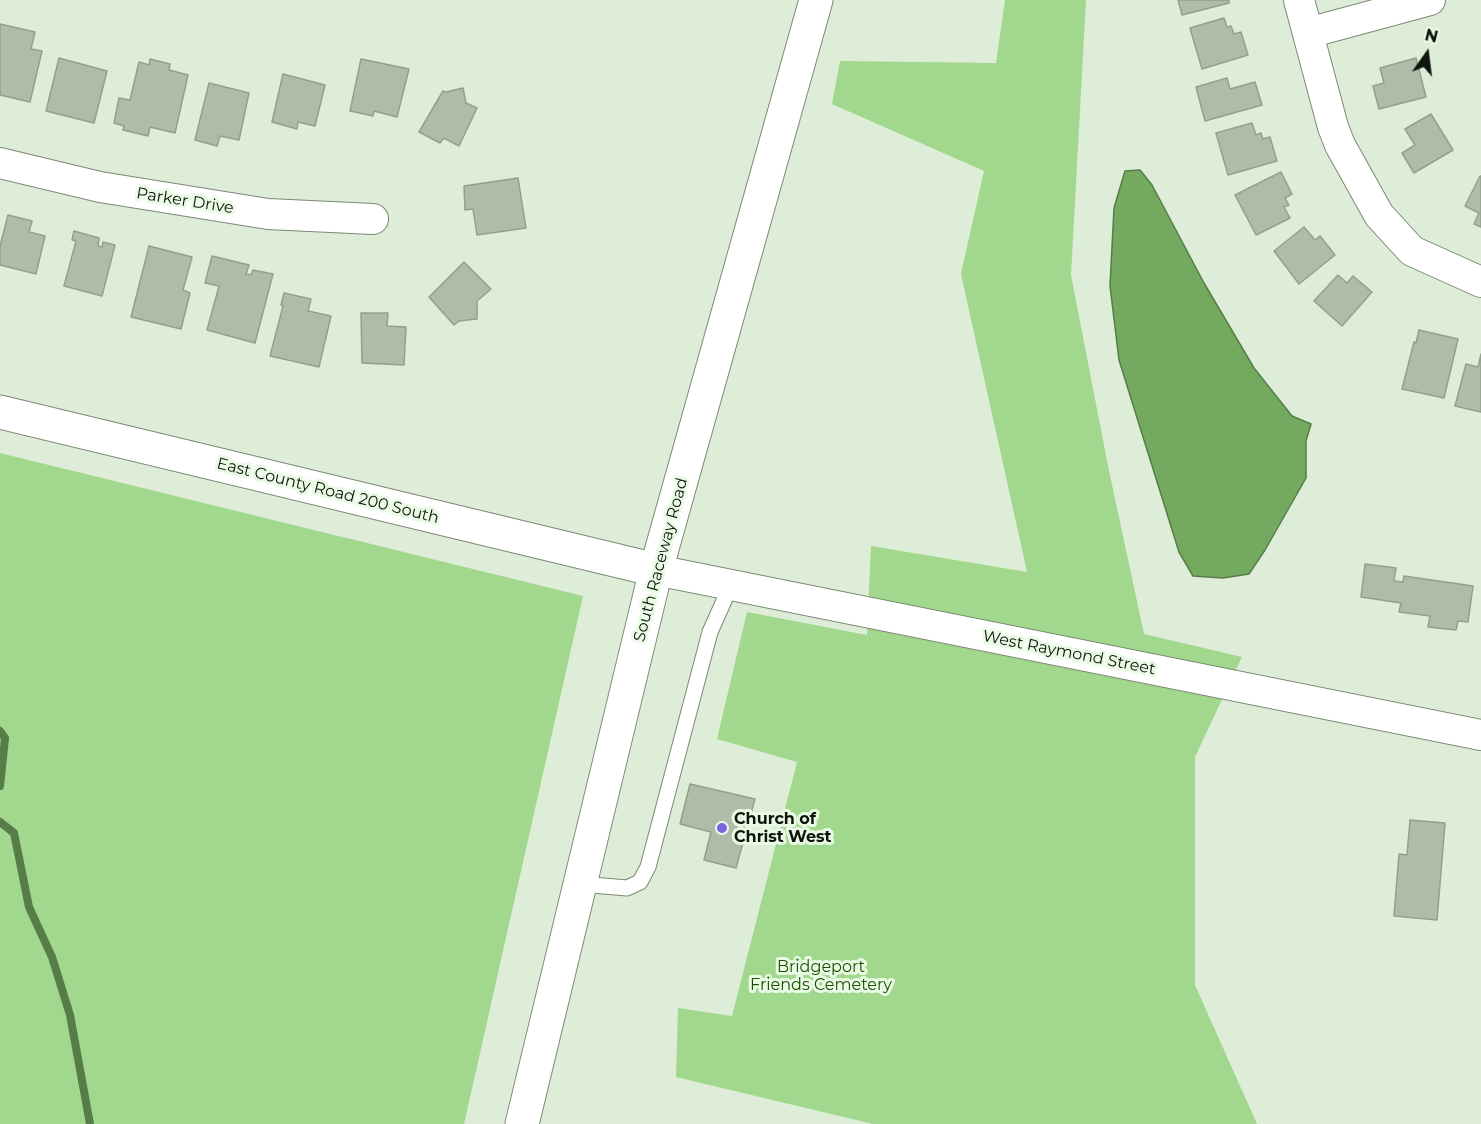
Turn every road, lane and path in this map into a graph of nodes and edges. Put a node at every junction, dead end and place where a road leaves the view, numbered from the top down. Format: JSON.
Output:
{"nodes":[{"id":1,"x":816,"y":0,"type":"edge"},
{"id":2,"x":1299,"y":0,"type":"edge"},
{"id":3,"x":1430,"y":0,"type":"edge"},
{"id":4,"x":1308,"y":33,"type":"junction"},
{"id":5,"x":0,"y":163,"type":"edge"},
{"id":6,"x":373,"y":219,"type":"dead end"},
{"id":7,"x":1481,"y":282,"type":"edge"},
{"id":8,"x":0,"y":412,"type":"edge"},
{"id":9,"x":656,"y":570,"type":"junction"},
{"id":10,"x":731,"y":585,"type":"junction"},
{"id":11,"x":1481,"y":735,"type":"edge"},
{"id":12,"x":580,"y":884,"type":"junction"},
{"id":13,"x":522,"y":1124,"type":"edge"}],
"edges":[{"from":1,"to":9,"type":"main road","name":"South Raceway Road"},
{"from":2,"to":4,"type":"street"},
{"from":3,"to":4,"type":"street"},
{"from":4,"to":7,"type":"street"},
{"from":5,"to":6,"type":"street","name":"Parker Drive"},
{"from":8,"to":9,"type":"main road","name":"East County Road 200 South"},
{"from":9,"to":10,"type":"street","name":"West Raymond Street"},
{"from":9,"to":12,"type":"main road","name":"South Raceway Road"},
{"from":10,"to":11,"type":"street","name":"West Raymond Street"},
{"from":10,"to":12,"type":"lane"},
{"from":12,"to":13,"type":"main road","name":"South Raceway Road"}]}
